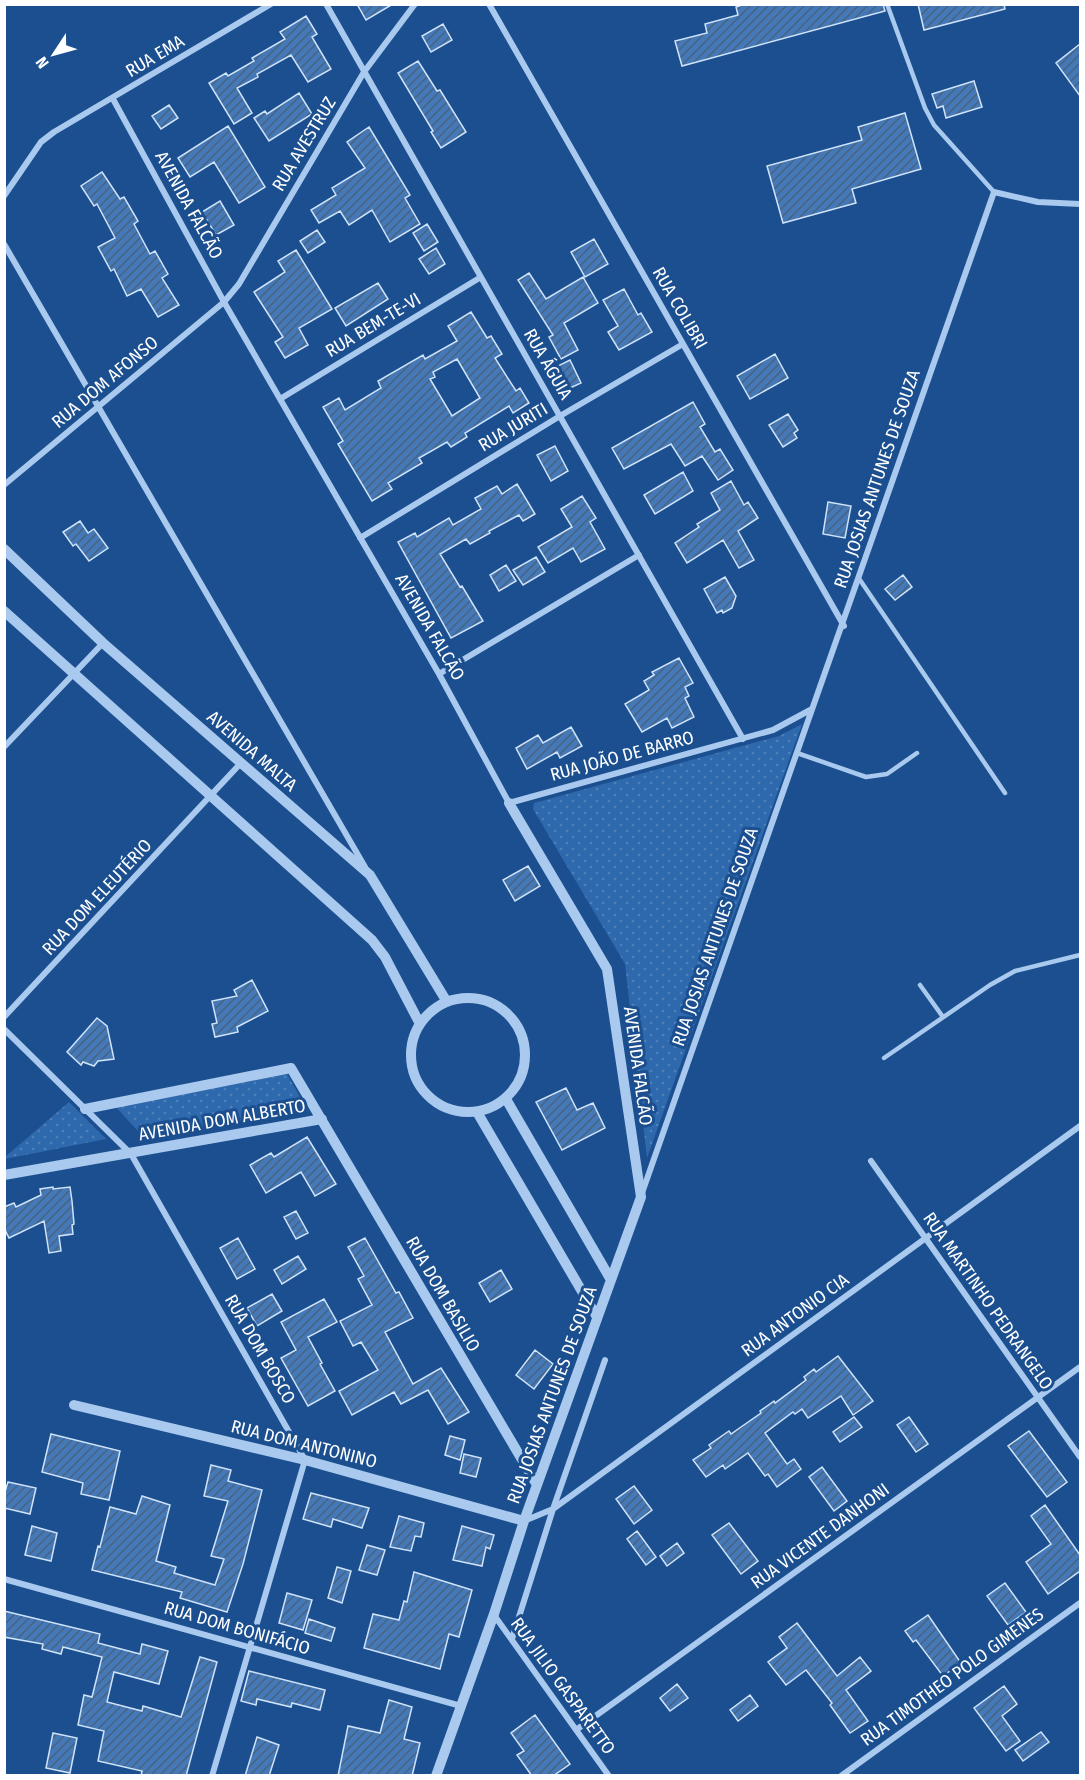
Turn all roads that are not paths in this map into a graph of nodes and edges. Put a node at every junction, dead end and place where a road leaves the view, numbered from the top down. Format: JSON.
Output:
{"nodes":[{"id":1,"x":271,"y":4,"type":"edge"},
{"id":2,"x":326,"y":4,"type":"edge"},
{"id":3,"x":415,"y":4,"type":"edge"},
{"id":4,"x":489,"y":4,"type":"edge"},
{"id":5,"x":887,"y":4,"type":"edge"},
{"id":6,"x":364,"y":72,"type":"junction"},
{"id":7,"x":113,"y":99,"type":"junction"},
{"id":8,"x":994,"y":192,"type":"junction"},
{"id":9,"x":4,"y":196,"type":"edge"},
{"id":10,"x":1080,"y":204,"type":"edge"},
{"id":11,"x":4,"y":244,"type":"edge"},
{"id":12,"x":481,"y":277,"type":"junction"},
{"id":13,"x":224,"y":302,"type":"junction"},
{"id":14,"x":683,"y":344,"type":"junction"},
{"id":15,"x":279,"y":399,"type":"junction"},
{"id":16,"x":98,"y":407,"type":"junction"},
{"id":17,"x":560,"y":416,"type":"junction"},
{"id":18,"x":4,"y":484,"type":"edge"},
{"id":19,"x":360,"y":538,"type":"junction"},
{"id":20,"x":4,"y":549,"type":"edge"},
{"id":21,"x":639,"y":555,"type":"junction"},
{"id":22,"x":860,"y":580,"type":"junction"},
{"id":23,"x":4,"y":611,"type":"edge"},
{"id":24,"x":844,"y":626,"type":"junction"},
{"id":25,"x":103,"y":644,"type":"junction"},
{"id":26,"x":74,"y":674,"type":"junction"},
{"id":27,"x":439,"y":674,"type":"junction"},
{"id":28,"x":813,"y":708,"type":"junction"},
{"id":29,"x":743,"y":739,"type":"junction"},
{"id":30,"x":4,"y":747,"type":"edge"},
{"id":31,"x":797,"y":753,"type":"junction"},
{"id":32,"x":917,"y":753,"type":"dead end"},
{"id":33,"x":240,"y":764,"type":"junction"},
{"id":34,"x":1005,"y":793,"type":"dead end"},
{"id":35,"x":211,"y":798,"type":"junction"},
{"id":36,"x":509,"y":803,"type":"junction"},
{"id":37,"x":370,"y":875,"type":"junction"},
{"id":38,"x":1080,"y":955,"type":"edge"},
{"id":39,"x":920,"y":985,"type":"dead end"},
{"id":40,"x":447,"y":1002,"type":"junction"},
{"id":41,"x":4,"y":1017,"type":"edge"},
{"id":42,"x":943,"y":1017,"type":"junction"},
{"id":43,"x":420,"y":1024,"type":"junction"},
{"id":44,"x":4,"y":1029,"type":"edge"},
{"id":45,"x":884,"y":1058,"type":"dead end"},
{"id":46,"x":506,"y":1099,"type":"junction"},
{"id":47,"x":85,"y":1109,"type":"junction"},
{"id":48,"x":477,"y":1112,"type":"junction"},
{"id":49,"x":322,"y":1119,"type":"junction"},
{"id":50,"x":1080,"y":1126,"type":"edge"},
{"id":51,"x":131,"y":1154,"type":"junction"},
{"id":52,"x":871,"y":1161,"type":"dead end"},
{"id":53,"x":4,"y":1175,"type":"edge"},
{"id":54,"x":641,"y":1197,"type":"junction"},
{"id":55,"x":925,"y":1239,"type":"junction"},
{"id":56,"x":611,"y":1280,"type":"junction"},
{"id":57,"x":597,"y":1317,"type":"junction"},
{"id":58,"x":605,"y":1360,"type":"dead end"},
{"id":59,"x":1080,"y":1367,"type":"edge"},
{"id":60,"x":1038,"y":1398,"type":"junction"},
{"id":61,"x":74,"y":1405,"type":"dead end"},
{"id":62,"x":1080,"y":1457,"type":"edge"},
{"id":63,"x":305,"y":1460,"type":"junction"},
{"id":64,"x":537,"y":1485,"type":"junction"},
{"id":65,"x":553,"y":1509,"type":"junction"},
{"id":66,"x":524,"y":1521,"type":"junction"},
{"id":67,"x":4,"y":1579,"type":"edge"},
{"id":68,"x":1080,"y":1603,"type":"edge"},
{"id":69,"x":494,"y":1614,"type":"junction"},
{"id":70,"x":512,"y":1640,"type":"junction"},
{"id":71,"x":250,"y":1647,"type":"junction"},
{"id":72,"x":461,"y":1706,"type":"junction"},
{"id":73,"x":576,"y":1730,"type":"junction"},
{"id":74,"x":212,"y":1776,"type":"edge"},
{"id":75,"x":436,"y":1776,"type":"edge"},
{"id":76,"x":609,"y":1776,"type":"edge"},
{"id":77,"x":841,"y":1776,"type":"edge"}],
"edges":[{"from":1,"to":7,"type":"street","name":"RUA EMA"},
{"from":2,"to":6,"type":"street","name":"RUA ÁGUIA"},
{"from":3,"to":6,"type":"street","name":"RUA AVESTRUZ"},
{"from":4,"to":14,"type":"street","name":"RUA COLIBRI"},
{"from":5,"to":8,"type":"lane"},
{"from":6,"to":12,"type":"street","name":"RUA ÁGUIA"},
{"from":6,"to":13,"type":"street","name":"RUA AVESTRUZ"},
{"from":7,"to":9,"type":"street","name":"RUA EMA"},
{"from":7,"to":13,"type":"street","name":"AVENIDA FALCÃO"},
{"from":8,"to":10,"type":"street"},
{"from":8,"to":22,"type":"street","name":"RUA JOSIAS ANTUNES DE SOUZA"},
{"from":11,"to":16,"type":"street"},
{"from":12,"to":15,"type":"street","name":"RUA BEM-TE-VI"},
{"from":12,"to":17,"type":"street","name":"RUA ÁGUIA"},
{"from":13,"to":15,"type":"street","name":"AVENIDA FALCÃO"},
{"from":13,"to":16,"type":"street","name":"RUA DOM AFONSO"},
{"from":14,"to":17,"type":"street","name":"RUA JURITI"},
{"from":14,"to":24,"type":"street","name":"RUA COLIBRI"},
{"from":15,"to":19,"type":"street","name":"AVENIDA FALCÃO"},
{"from":16,"to":18,"type":"street","name":"RUA DOM AFONSO"},
{"from":16,"to":37,"type":"street"},
{"from":17,"to":19,"type":"street","name":"RUA JURITI"},
{"from":17,"to":21,"type":"street","name":"RUA ÁGUIA"},
{"from":19,"to":27,"type":"street","name":"AVENIDA FALCÃO"},
{"from":20,"to":25,"type":"street","name":"AVENIDA MALTA"},
{"from":21,"to":27,"type":"street"},
{"from":21,"to":29,"type":"street","name":"RUA ÁGUIA"},
{"from":22,"to":24,"type":"street","name":"RUA JOSIAS ANTUNES DE SOUZA"},
{"from":22,"to":34,"type":"lane"},
{"from":23,"to":26,"type":"street"},
{"from":24,"to":28,"type":"street","name":"RUA JOSIAS ANTUNES DE SOUZA"},
{"from":25,"to":26,"type":"street"},
{"from":25,"to":33,"type":"street","name":"AVENIDA MALTA"},
{"from":26,"to":30,"type":"street"},
{"from":26,"to":35,"type":"street"},
{"from":27,"to":36,"type":"street","name":"AVENIDA FALCÃO"},
{"from":28,"to":29,"type":"street","name":"RUA JOÃO DE BARRO"},
{"from":28,"to":31,"type":"street","name":"RUA JOSIAS ANTUNES DE SOUZA"},
{"from":29,"to":36,"type":"street","name":"RUA JOÃO DE BARRO"},
{"from":31,"to":32,"type":"lane"},
{"from":31,"to":54,"type":"street","name":"RUA JOSIAS ANTUNES DE SOUZA"},
{"from":33,"to":35,"type":"street","name":"RUA DOM ELEUTÉRIO"},
{"from":33,"to":37,"type":"street","name":"AVENIDA MALTA"},
{"from":35,"to":41,"type":"street","name":"RUA DOM ELEUTÉRIO"},
{"from":35,"to":43,"type":"street"},
{"from":36,"to":54,"type":"street","name":"AVENIDA FALCÃO"},
{"from":37,"to":40,"type":"street","name":"AVENIDA MALTA"},
{"from":38,"to":42,"type":"lane"},
{"from":39,"to":42,"type":"lane"},
{"from":40,"to":43,"type":"street"},
{"from":40,"to":46,"type":"street"},
{"from":42,"to":45,"type":"lane"},
{"from":43,"to":48,"type":"street"},
{"from":44,"to":47,"type":"street","name":"RUA DOM BOSCO"},
{"from":46,"to":48,"type":"street"},
{"from":46,"to":56,"type":"street"},
{"from":47,"to":49,"type":"street","name":"AVENIDA DOM ALBERTO"},
{"from":47,"to":51,"type":"street","name":"RUA DOM BOSCO"},
{"from":48,"to":57,"type":"street"},
{"from":49,"to":51,"type":"street","name":"AVENIDA DOM ALBERTO"},
{"from":49,"to":64,"type":"street","name":"RUA DOM BASILIO"},
{"from":50,"to":55,"type":"street","name":"RUA ANTONIO CIA"},
{"from":51,"to":53,"type":"street","name":"AVENIDA DOM ALBERTO"},
{"from":51,"to":63,"type":"street","name":"RUA DOM BOSCO"},
{"from":52,"to":55,"type":"street","name":"RUA MARTINHO PEDRANGELO"},
{"from":54,"to":56,"type":"street","name":"RUA JOSIAS ANTUNES DE SOUZA"},
{"from":55,"to":60,"type":"street","name":"RUA MARTINHO PEDRANGELO"},
{"from":55,"to":65,"type":"street","name":"RUA ANTONIO CIA"},
{"from":56,"to":57,"type":"street","name":"RUA JOSIAS ANTUNES DE SOUZA"},
{"from":57,"to":64,"type":"street","name":"RUA JOSIAS ANTUNES DE SOUZA"},
{"from":58,"to":65,"type":"street"},
{"from":59,"to":60,"type":"street","name":"RUA VICENTE DANHONI"},
{"from":60,"to":62,"type":"street","name":"RUA MARTINHO PEDRANGELO"},
{"from":60,"to":73,"type":"street","name":"RUA VICENTE DANHONI"},
{"from":61,"to":63,"type":"street","name":"RUA DOM ANTONINO"},
{"from":63,"to":66,"type":"street","name":"RUA DOM ANTONINO"},
{"from":63,"to":71,"type":"street"},
{"from":64,"to":66,"type":"street","name":"RUA JOSIAS ANTUNES DE SOUZA"},
{"from":65,"to":66,"type":"street","name":"RUA ANTONIO CIA"},
{"from":65,"to":70,"type":"street"},
{"from":66,"to":69,"type":"street","name":"RUA JOSIAS ANTUNES DE SOUZA"},
{"from":67,"to":71,"type":"street","name":"RUA DOM BONIFÁCIO"},
{"from":68,"to":77,"type":"street","name":"RUA TIMOTHEO POLO GIMENES"},
{"from":69,"to":70,"type":"street","name":"RUA JILIO GASPARETTO"},
{"from":69,"to":72,"type":"street","name":"RUA JOSIAS ANTUNES DE SOUZA"},
{"from":70,"to":73,"type":"street","name":"RUA JILIO GASPARETTO"},
{"from":71,"to":72,"type":"street","name":"RUA DOM BONIFÁCIO"},
{"from":71,"to":74,"type":"street"},
{"from":72,"to":75,"type":"street","name":"RUA JOSIAS ANTUNES DE SOUZA"},
{"from":73,"to":76,"type":"street","name":"RUA JILIO GASPARETTO"}]}
